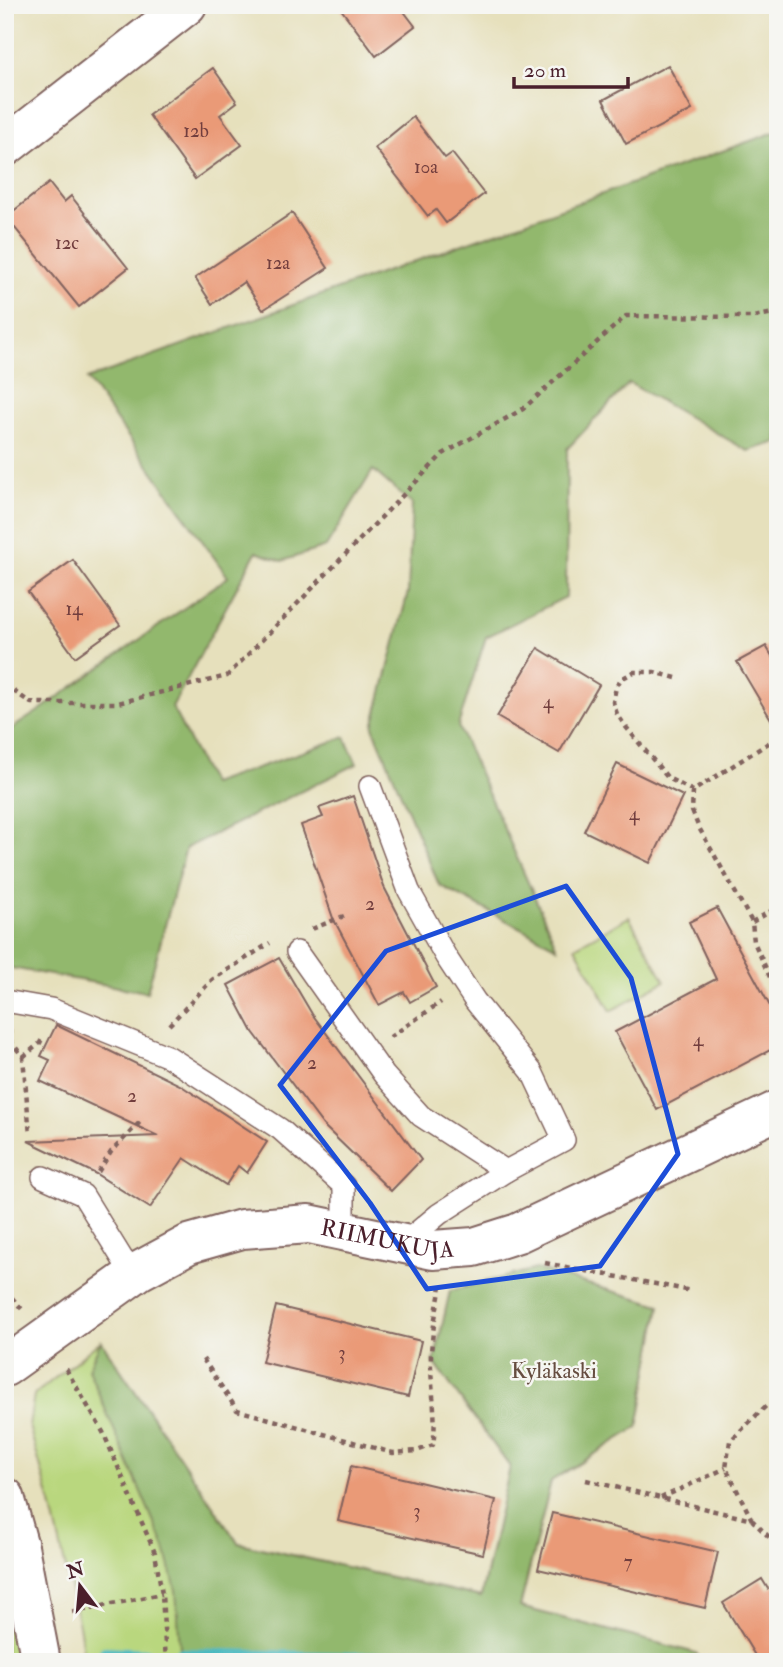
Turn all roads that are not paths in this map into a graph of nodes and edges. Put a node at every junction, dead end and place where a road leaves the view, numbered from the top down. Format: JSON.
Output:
{"nodes":[{"id":1,"x":187,"y":5,"type":"edge"},
{"id":2,"x":5,"y":147,"type":"edge"},
{"id":3,"x":370,"y":786,"type":"dead end"},
{"id":4,"x":297,"y":952,"type":"dead end"},
{"id":5,"x":8,"y":1001,"type":"edge"},
{"id":6,"x":778,"y":1110,"type":"edge"},
{"id":7,"x":506,"y":1171,"type":"junction"},
{"id":8,"x":43,"y":1177,"type":"dead end"},
{"id":9,"x":344,"y":1232,"type":"junction"},
{"id":10,"x":403,"y":1244,"type":"junction"},
{"id":11,"x":133,"y":1276,"type":"junction"},
{"id":12,"x":5,"y":1367,"type":"edge"},
{"id":13,"x":6,"y":1499,"type":"edge"},
{"id":14,"x":41,"y":1662,"type":"edge"}],
"edges":[{"from":1,"to":2,"type":"street"},
{"from":3,"to":7,"type":"lane"},
{"from":4,"to":7,"type":"lane"},
{"from":5,"to":9,"type":"lane"},
{"from":6,"to":10,"type":"street","name":"RIIMUKUJA"},
{"from":7,"to":10,"type":"lane"},
{"from":8,"to":11,"type":"lane"},
{"from":9,"to":10,"type":"street","name":"RIIMUKUJA"},
{"from":9,"to":11,"type":"street","name":"RIIMUKUJA"},
{"from":11,"to":12,"type":"street","name":"RIIMUKUJA"},
{"from":13,"to":14,"type":"street","bridge":true}]}
